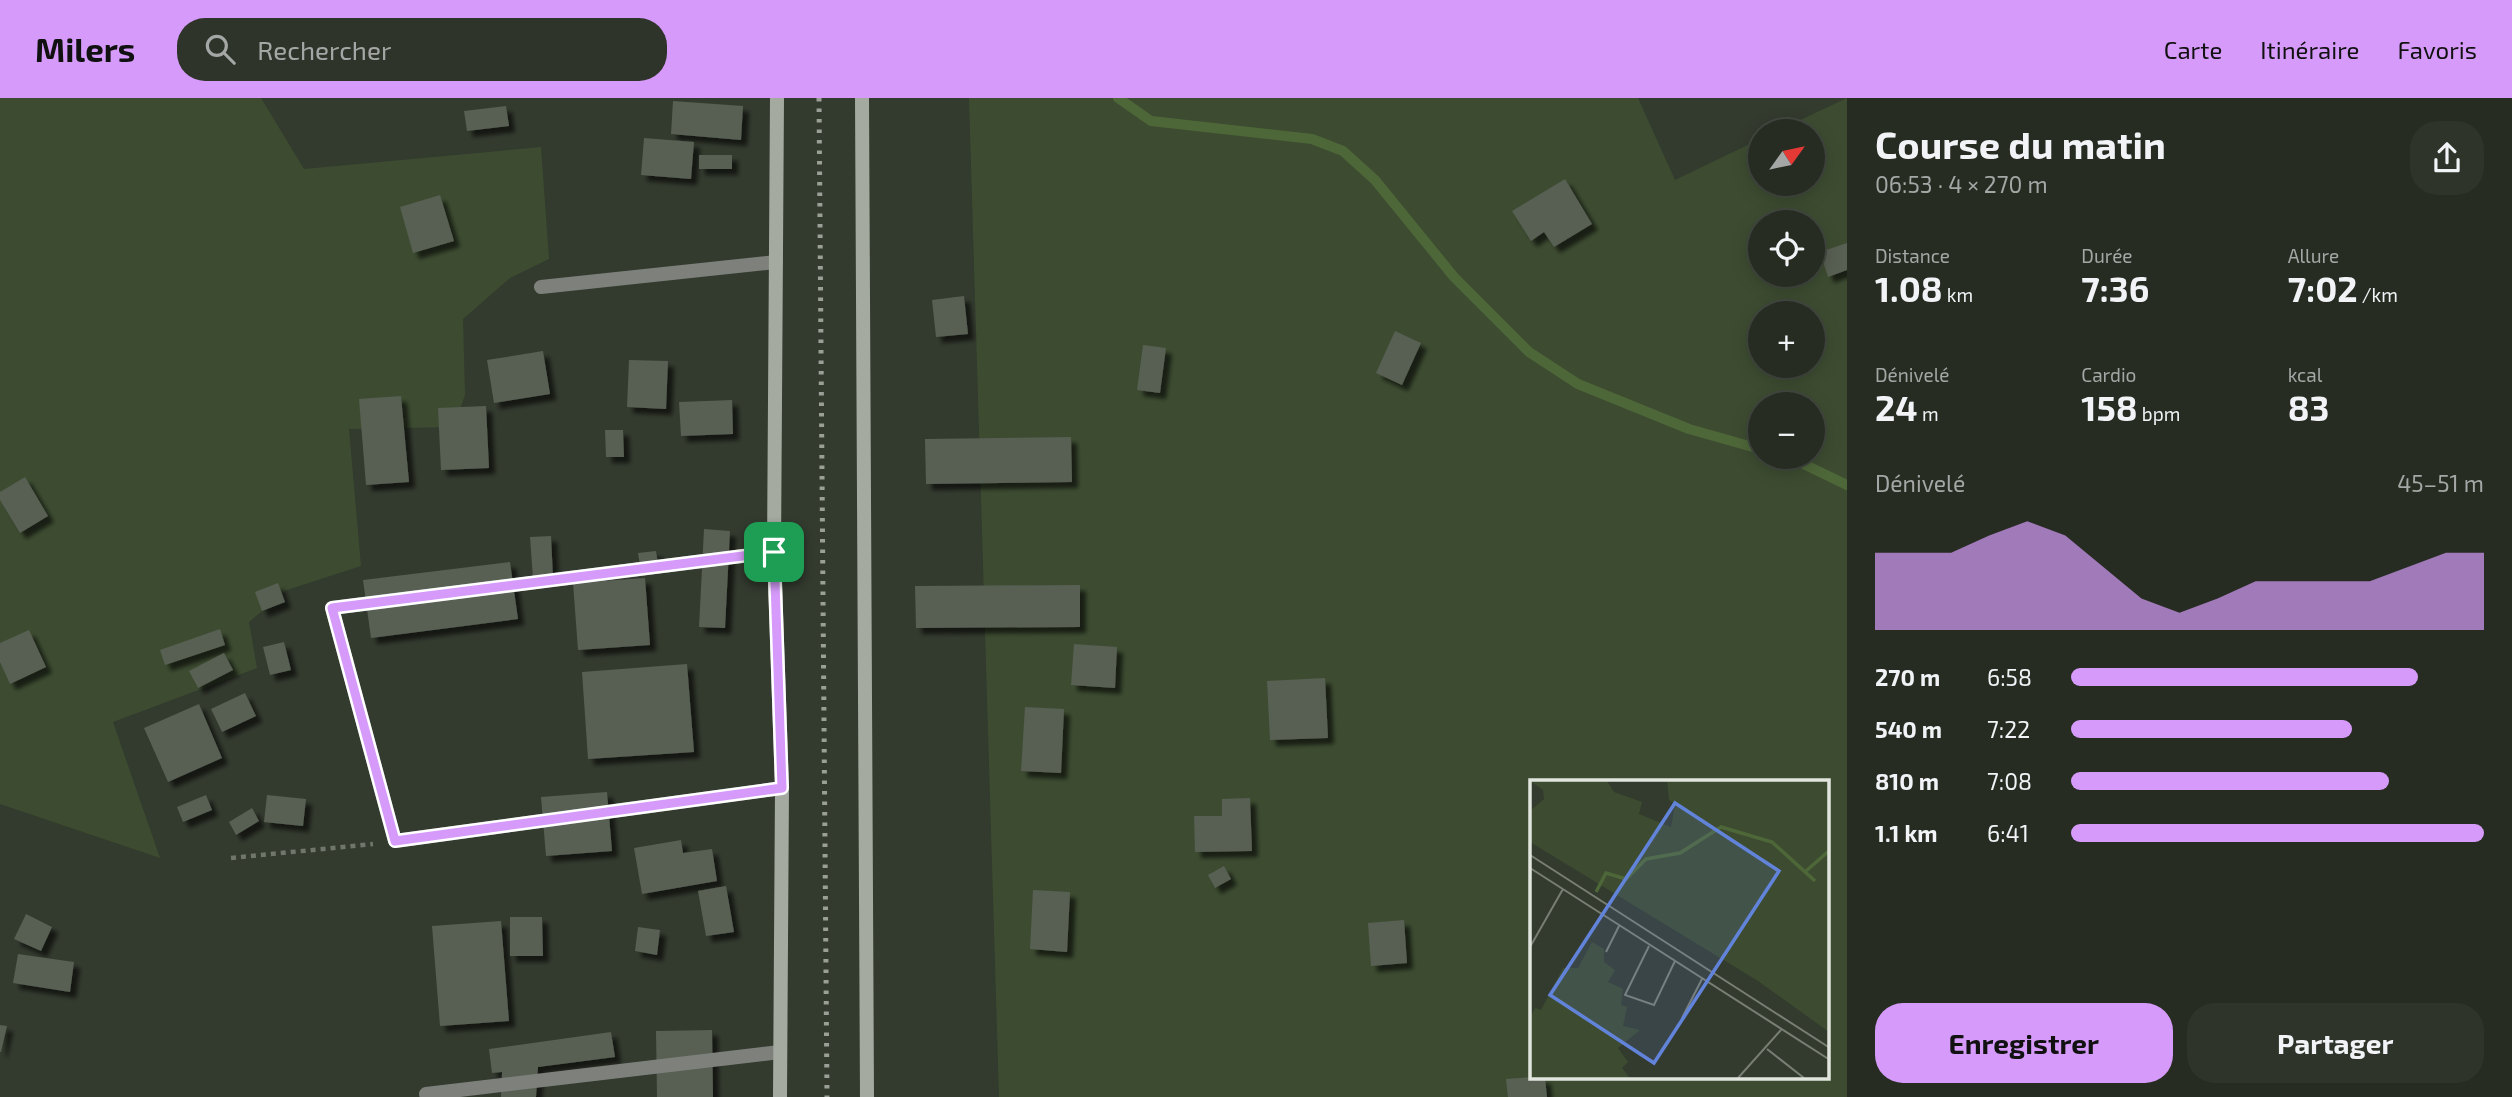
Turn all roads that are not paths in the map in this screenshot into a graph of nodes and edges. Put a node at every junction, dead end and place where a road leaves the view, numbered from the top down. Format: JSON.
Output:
{"nodes":[{"id":1,"x":777,"y":98,"type":"edge"},
{"id":2,"x":862,"y":98,"type":"edge"},
{"id":3,"x":776,"y":262,"type":"junction"},
{"id":4,"x":541,"y":287,"type":"dead end"},
{"id":5,"x":774,"y":552,"type":"junction"},
{"id":6,"x":782,"y":788,"type":"junction"},
{"id":7,"x":780,"y":1052,"type":"junction"},
{"id":8,"x":426,"y":1094,"type":"dead end"},
{"id":9,"x":780,"y":1097,"type":"edge"},
{"id":10,"x":867,"y":1097,"type":"edge"}],
"edges":[{"from":1,"to":3,"type":"main road"},
{"from":2,"to":10,"type":"main road"},
{"from":3,"to":4,"type":"street"},
{"from":3,"to":5,"type":"main road"},
{"from":5,"to":6,"type":"main road"},
{"from":5,"to":6,"type":"street"},
{"from":6,"to":7,"type":"main road"},
{"from":7,"to":8,"type":"street"},
{"from":7,"to":9,"type":"main road"}]}
